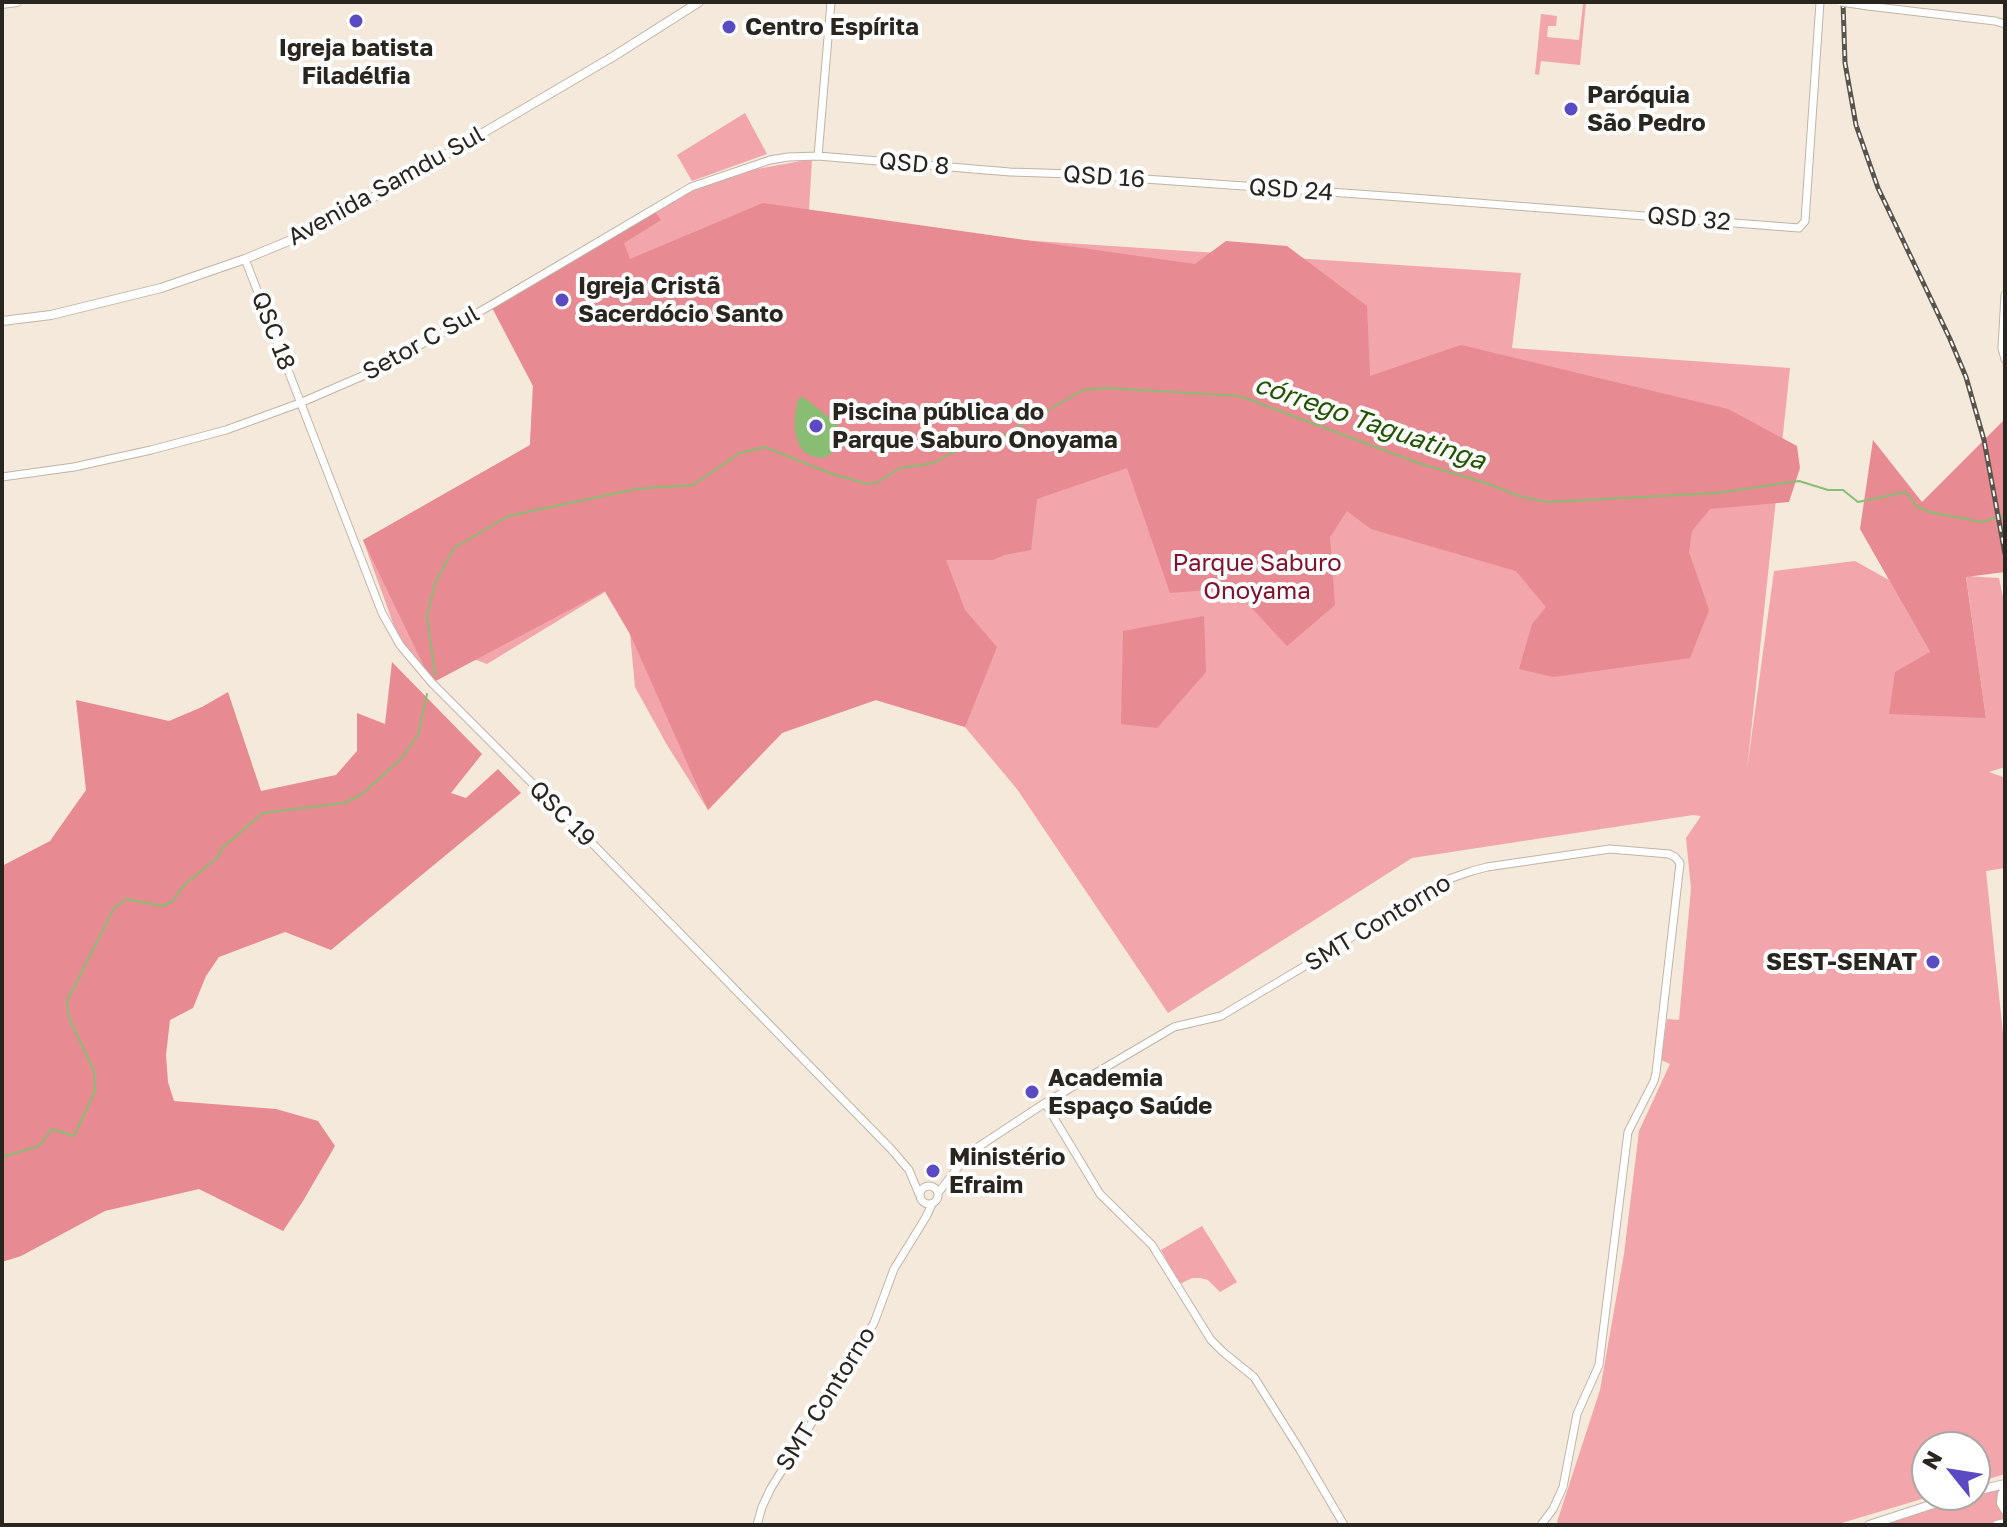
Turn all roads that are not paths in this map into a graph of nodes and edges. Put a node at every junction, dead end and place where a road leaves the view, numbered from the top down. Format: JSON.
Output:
{"nodes":[{"id":1,"x":17,"y":2,"type":"edge"},
{"id":2,"x":699,"y":2,"type":"edge"},
{"id":3,"x":831,"y":2,"type":"edge"},
{"id":4,"x":1820,"y":2,"type":"edge"},
{"id":5,"x":1841,"y":2,"type":"edge"},
{"id":6,"x":2,"y":4,"type":"edge"},
{"id":7,"x":2005,"y":18,"type":"edge"},
{"id":8,"x":1995,"y":21,"type":"junction"},
{"id":9,"x":2005,"y":24,"type":"edge"},
{"id":10,"x":818,"y":156,"type":"junction"},
{"id":11,"x":1010,"y":172,"type":"joint"},
{"id":12,"x":1197,"y":184,"type":"joint"},
{"id":13,"x":1579,"y":211,"type":"joint"},
{"id":14,"x":245,"y":259,"type":"junction"},
{"id":15,"x":2005,"y":295,"type":"edge"},
{"id":16,"x":2,"y":321,"type":"edge"},
{"id":17,"x":2005,"y":359,"type":"edge"},
{"id":18,"x":300,"y":403,"type":"junction"},
{"id":19,"x":2,"y":477,"type":"edge"},
{"id":20,"x":1045,"y":1103,"type":"junction"},
{"id":21,"x":909,"y":1170,"type":"junction"},
{"id":22,"x":933,"y":1189,"type":"junction"},
{"id":23,"x":921,"y":1198,"type":"junction"},
{"id":24,"x":932,"y":1204,"type":"junction"},
{"id":25,"x":917,"y":1230,"type":"junction"},
{"id":26,"x":2005,"y":1487,"type":"edge"},
{"id":27,"x":2005,"y":1510,"type":"edge"},
{"id":28,"x":1912,"y":1511,"type":"edge"},
{"id":29,"x":2005,"y":1523,"type":"edge"},
{"id":30,"x":757,"y":1525,"type":"edge"},
{"id":31,"x":1344,"y":1525,"type":"edge"},
{"id":32,"x":1541,"y":1525,"type":"edge"},
{"id":33,"x":1869,"y":1525,"type":"edge"},
{"id":34,"x":1997,"y":1525,"type":"edge"}],
"edges":[{"from":1,"to":6,"type":"main road"},
{"from":2,"to":14,"type":"main road","name":"Avenida Samdu Sul"},
{"from":3,"to":10,"type":"street"},
{"from":4,"to":13,"type":"street","name":"QSD 32"},
{"from":5,"to":8,"type":"street","bridge":true},
{"from":7,"to":8,"type":"street"},
{"from":8,"to":9,"type":"street"},
{"from":10,"to":11,"type":"street","name":"QSD 8"},
{"from":10,"to":18,"type":"street","name":"Setor C Sul"},
{"from":11,"to":12,"type":"street","name":"QSD 16"},
{"from":12,"to":13,"type":"street","name":"QSD 24"},
{"from":14,"to":16,"type":"main road","name":"Avenida Samdu Sul"},
{"from":14,"to":18,"type":"street","name":"QSC 18"},
{"from":15,"to":17,"type":"street"},
{"from":18,"to":19,"type":"street","name":"Setor C Sul"},
{"from":18,"to":21,"type":"street","name":"QSC 19"},
{"from":20,"to":22,"type":"street","name":"SMT Contorno"},
{"from":20,"to":31,"type":"street"},
{"from":20,"to":32,"type":"street","name":"SMT Contorno"},
{"from":21,"to":22,"type":"street","name":"QSC 19"},
{"from":21,"to":23,"type":"street","name":"QSC 19"},
{"from":22,"to":23,"type":"street","name":"SMT Contorno"},
{"from":22,"to":24,"type":"street","name":"SMT Contorno"},
{"from":23,"to":24,"type":"street"},
{"from":23,"to":25,"type":"street","name":"SMT Contorno"},
{"from":24,"to":25,"type":"street","name":"SMT Contorno"},
{"from":25,"to":30,"type":"street","name":"SMT Contorno"},
{"from":26,"to":27,"type":"main road"},
{"from":28,"to":33,"type":"main road"},
{"from":29,"to":34,"type":"main road"}]}
